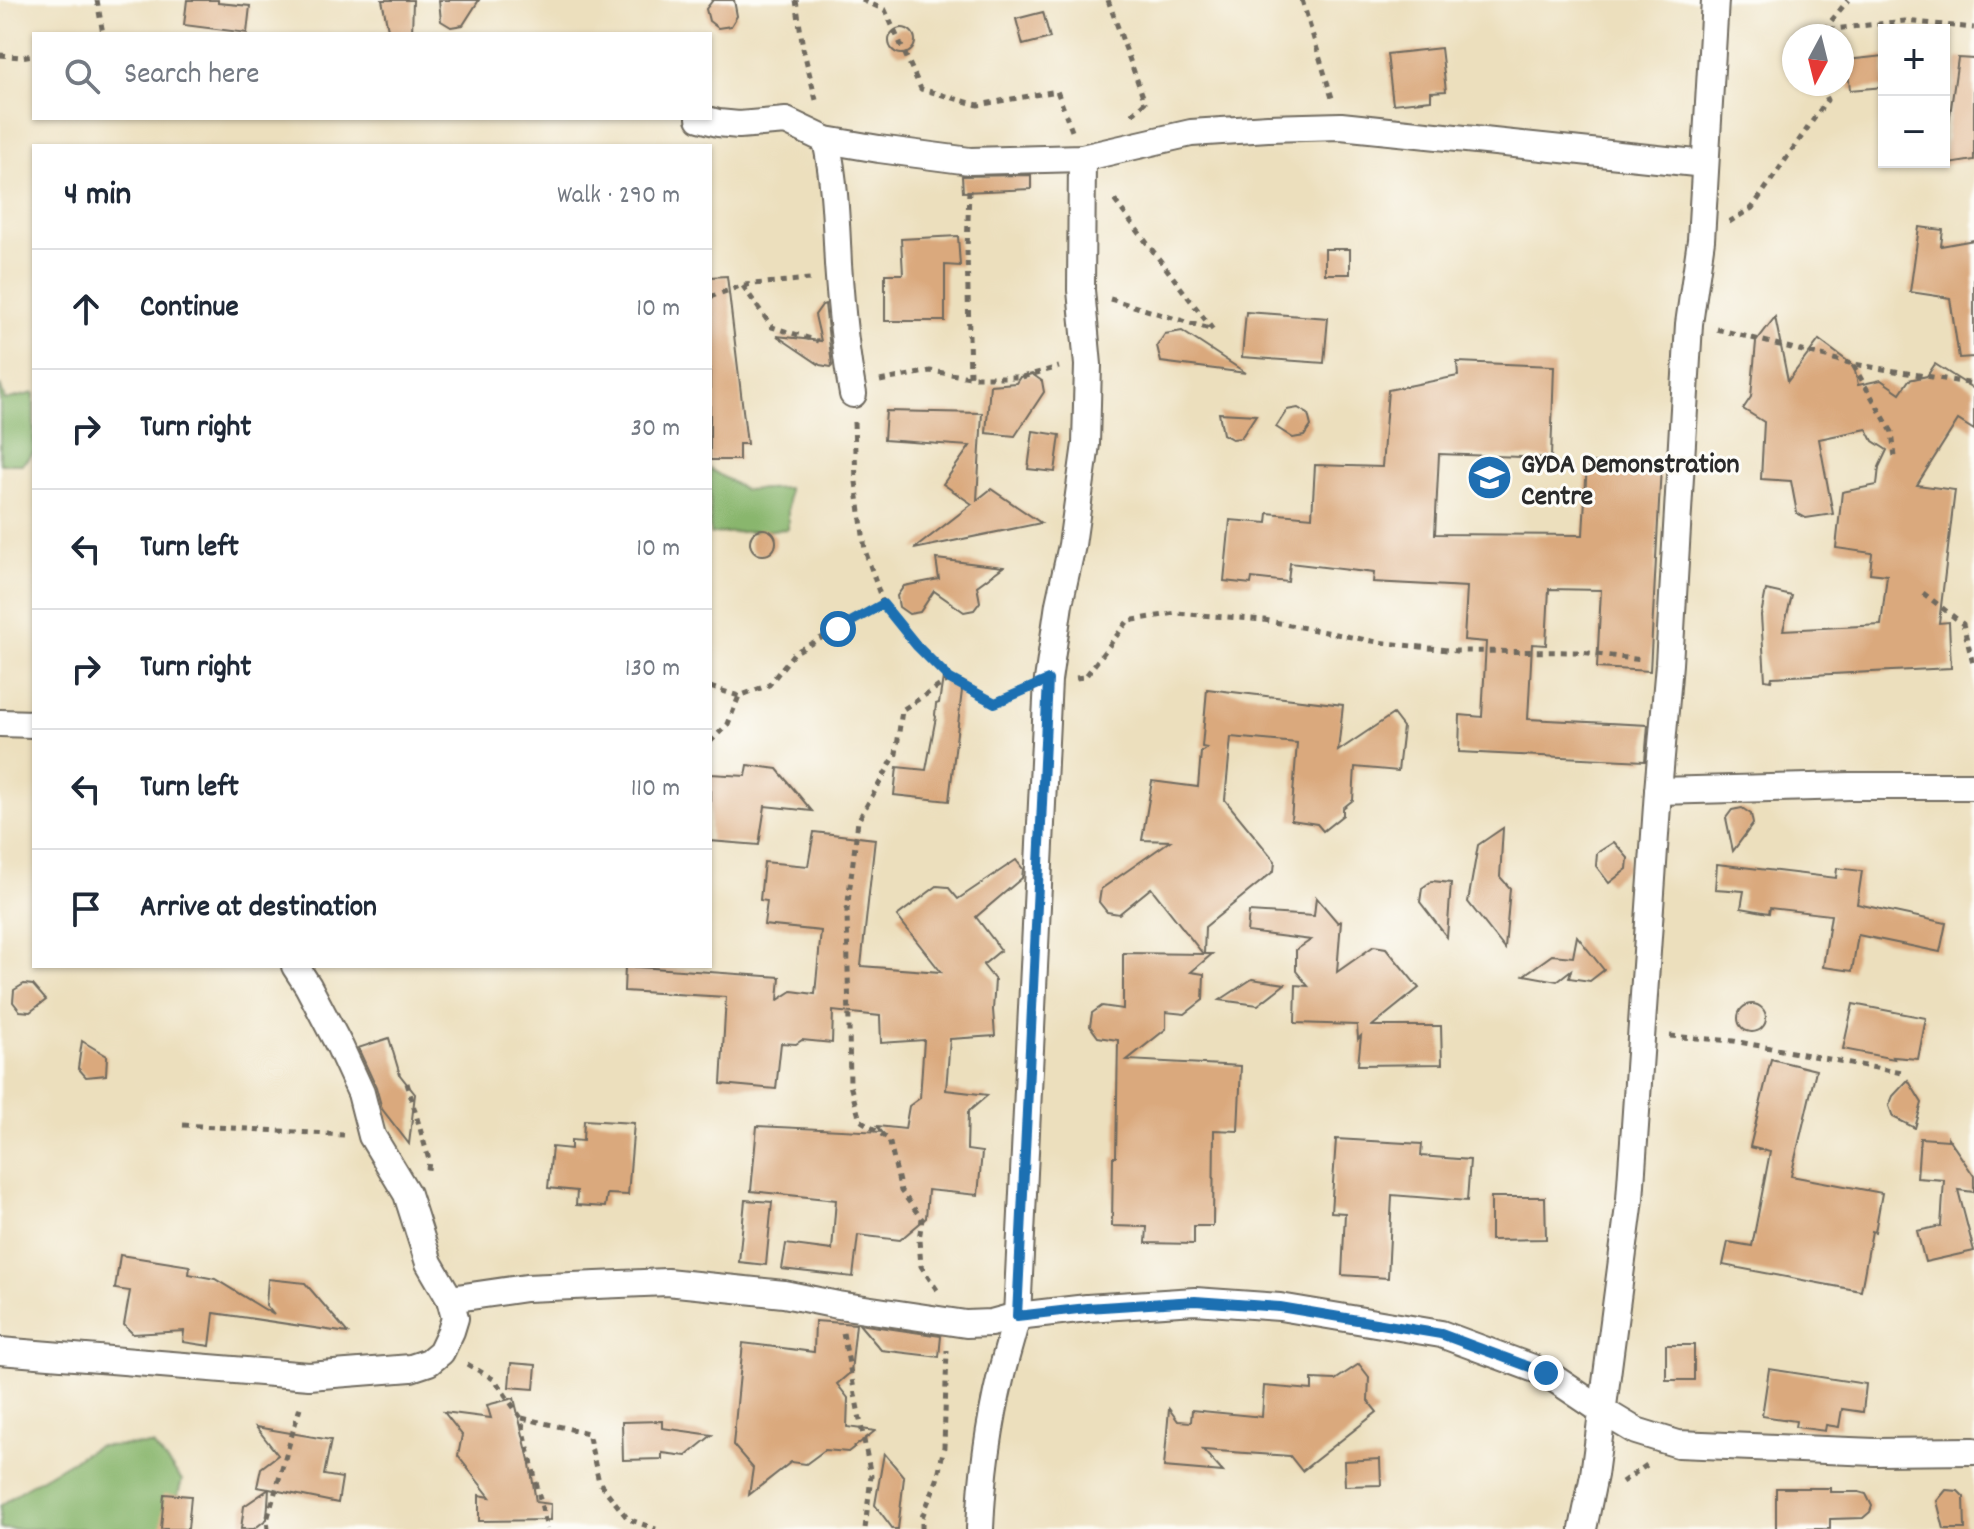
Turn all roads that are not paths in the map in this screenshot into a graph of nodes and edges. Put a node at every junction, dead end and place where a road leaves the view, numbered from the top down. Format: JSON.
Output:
{"nodes":[{"id":1,"x":1715,"y":0,"type":"edge"},
{"id":2,"x":707,"y":120,"type":"edge"},
{"id":3,"x":826,"y":140,"type":"junction"},
{"id":4,"x":1082,"y":158,"type":"junction"},
{"id":5,"x":1705,"y":164,"type":"junction"},
{"id":6,"x":853,"y":394,"type":"road end"},
{"id":7,"x":0,"y":723,"type":"edge"},
{"id":8,"x":32,"y":724,"type":"edge"},
{"id":9,"x":1974,"y":786,"type":"edge"},
{"id":10,"x":1658,"y":791,"type":"junction"},
{"id":11,"x":296,"y":968,"type":"edge"},
{"id":12,"x":450,"y":1299,"type":"junction"},
{"id":13,"x":1017,"y":1316,"type":"junction"},
{"id":14,"x":0,"y":1351,"type":"edge"},
{"id":15,"x":1601,"y":1410,"type":"junction"},
{"id":16,"x":1974,"y":1451,"type":"edge"},
{"id":17,"x":980,"y":1529,"type":"edge"},
{"id":18,"x":1583,"y":1529,"type":"edge"}],
"edges":[{"from":1,"to":5,"type":"street"},
{"from":2,"to":3,"type":"street"},
{"from":3,"to":4,"type":"street"},
{"from":3,"to":6,"type":"street"},
{"from":4,"to":5,"type":"street"},
{"from":4,"to":13,"type":"street"},
{"from":5,"to":10,"type":"street"},
{"from":7,"to":8,"type":"street"},
{"from":9,"to":10,"type":"street"},
{"from":10,"to":15,"type":"street"},
{"from":11,"to":12,"type":"street"},
{"from":12,"to":13,"type":"street"},
{"from":12,"to":14,"type":"street"},
{"from":13,"to":15,"type":"street"},
{"from":13,"to":17,"type":"street"},
{"from":15,"to":16,"type":"street"},
{"from":15,"to":18,"type":"street"}]}
